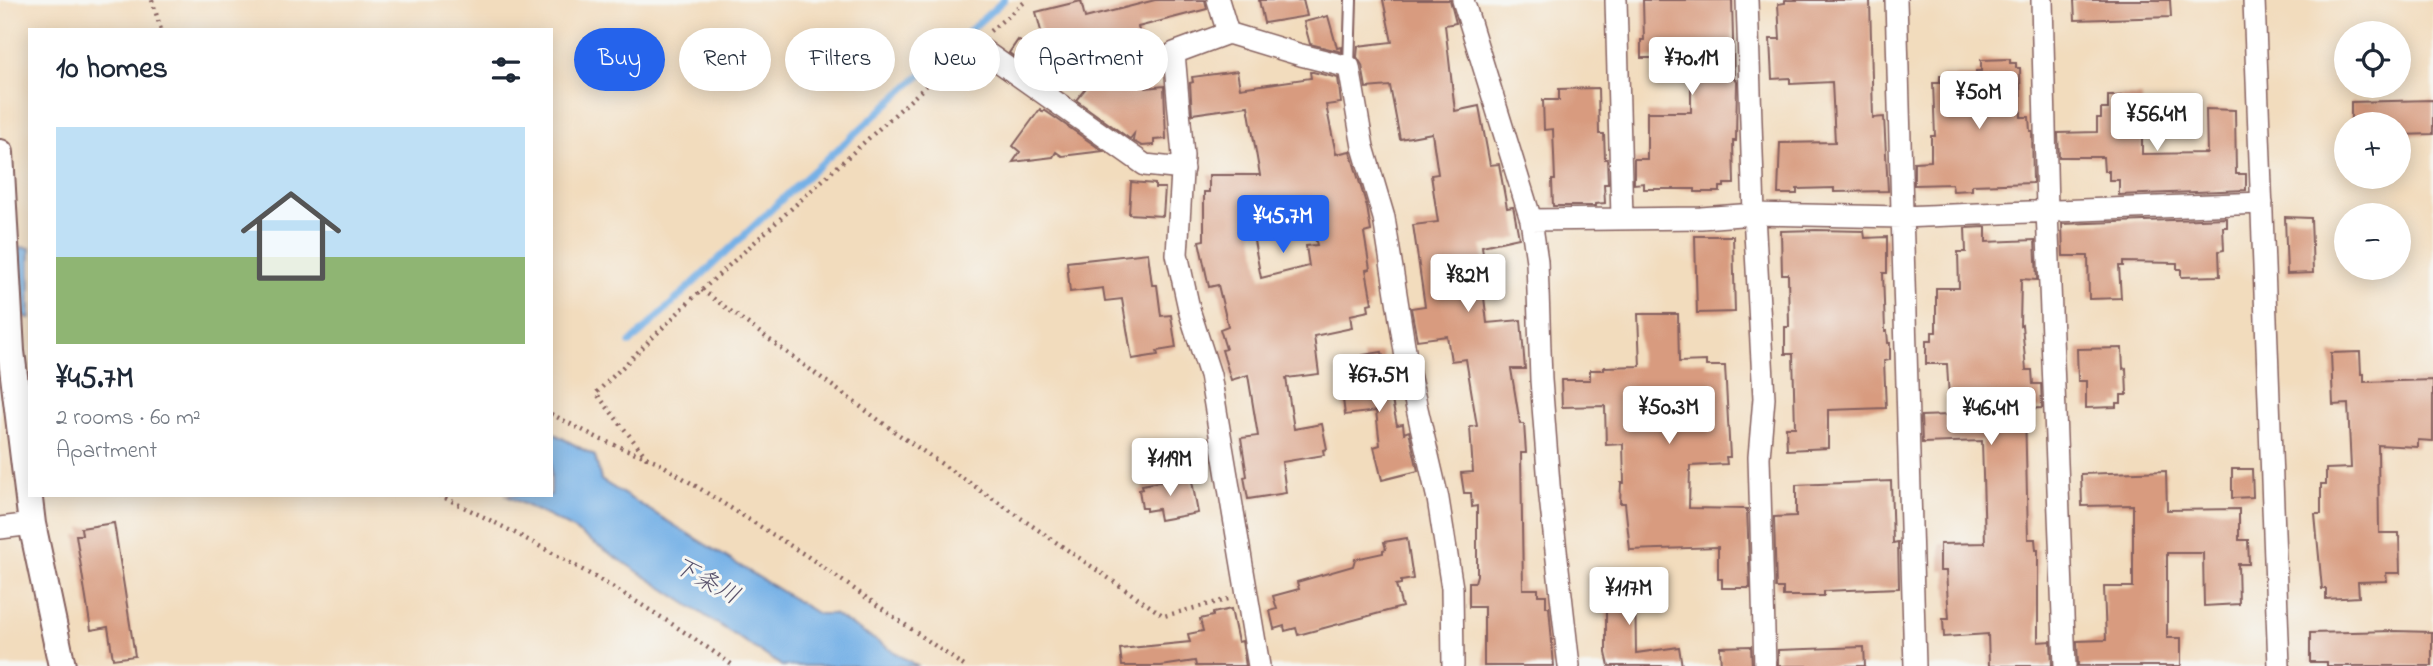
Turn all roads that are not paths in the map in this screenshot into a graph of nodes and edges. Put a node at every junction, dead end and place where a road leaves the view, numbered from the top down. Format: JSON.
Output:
{"nodes":[{"id":1,"x":1218,"y":0,"type":"edge"},
{"id":2,"x":1351,"y":0,"type":"edge"},
{"id":3,"x":1463,"y":0,"type":"edge"},
{"id":4,"x":1616,"y":0,"type":"edge"},
{"id":5,"x":1746,"y":0,"type":"edge"},
{"id":6,"x":1896,"y":0,"type":"edge"},
{"id":7,"x":2042,"y":0,"type":"edge"},
{"id":8,"x":2254,"y":0,"type":"edge"},
{"id":9,"x":1228,"y":33,"type":"junction"},
{"id":10,"x":1000,"y":62,"type":"edge"},
{"id":11,"x":1349,"y":67,"type":"junction"},
{"id":12,"x":0,"y":153,"type":"edge"},
{"id":13,"x":1183,"y":169,"type":"junction"},
{"id":14,"x":2262,"y":203,"type":"junction"},
{"id":15,"x":2047,"y":210,"type":"junction"},
{"id":16,"x":1754,"y":214,"type":"junction"},
{"id":17,"x":1901,"y":217,"type":"junction"},
{"id":18,"x":1622,"y":218,"type":"junction"},
{"id":19,"x":1531,"y":220,"type":"junction"},
{"id":20,"x":28,"y":491,"type":"edge"},
{"id":21,"x":29,"y":497,"type":"edge"},
{"id":22,"x":32,"y":524,"type":"junction"},
{"id":23,"x":0,"y":528,"type":"edge"},
{"id":24,"x":62,"y":666,"type":"edge"},
{"id":25,"x":1259,"y":666,"type":"edge"},
{"id":26,"x":1453,"y":666,"type":"edge"},
{"id":27,"x":1569,"y":666,"type":"edge"},
{"id":28,"x":1765,"y":666,"type":"edge"},
{"id":29,"x":1914,"y":666,"type":"edge"},
{"id":30,"x":2065,"y":666,"type":"edge"},
{"id":31,"x":2279,"y":666,"type":"edge"}],
"edges":[{"from":1,"to":9,"type":"street"},
{"from":2,"to":11,"type":"lane"},
{"from":3,"to":19,"type":"street"},
{"from":4,"to":18,"type":"street"},
{"from":5,"to":16,"type":"street"},
{"from":6,"to":17,"type":"street"},
{"from":7,"to":15,"type":"street"},
{"from":8,"to":14,"type":"street"},
{"from":9,"to":11,"type":"street"},
{"from":9,"to":13,"type":"street"},
{"from":10,"to":13,"type":"street"},
{"from":11,"to":26,"type":"street"},
{"from":12,"to":20,"type":"street"},
{"from":13,"to":25,"type":"street"},
{"from":14,"to":15,"type":"street"},
{"from":14,"to":31,"type":"street"},
{"from":15,"to":17,"type":"street"},
{"from":15,"to":30,"type":"street"},
{"from":16,"to":17,"type":"street"},
{"from":16,"to":18,"type":"street"},
{"from":16,"to":28,"type":"street"},
{"from":17,"to":29,"type":"street"},
{"from":18,"to":19,"type":"street"},
{"from":19,"to":27,"type":"street"},
{"from":21,"to":22,"type":"street"},
{"from":22,"to":23,"type":"street"},
{"from":22,"to":24,"type":"street"}]}
